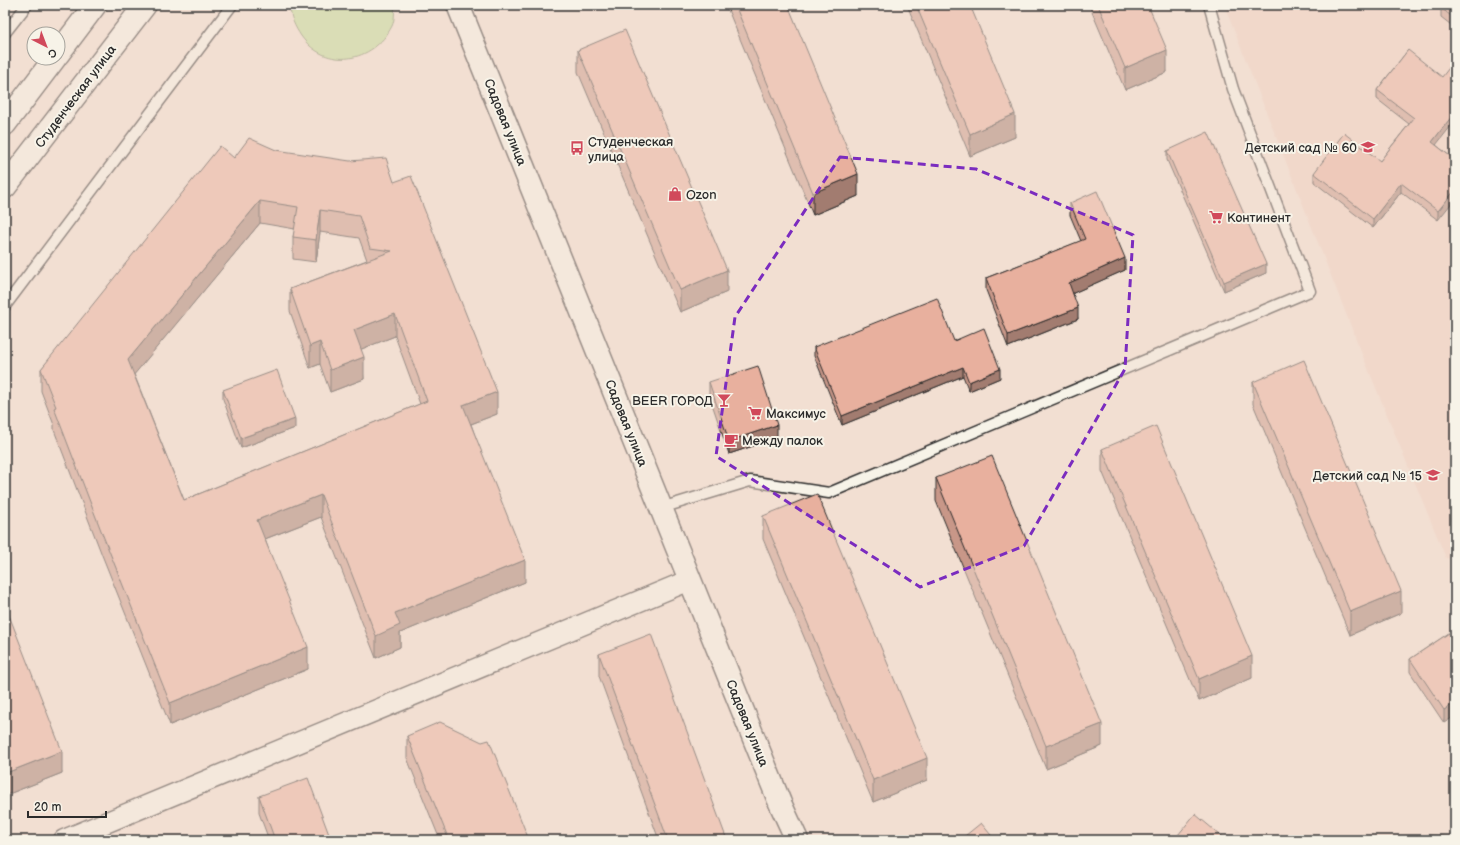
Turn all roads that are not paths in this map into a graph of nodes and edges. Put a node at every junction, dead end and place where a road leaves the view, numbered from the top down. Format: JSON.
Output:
{"nodes":[{"id":1,"x":27,"y":5,"type":"edge"},
{"id":2,"x":95,"y":5,"type":"edge"},
{"id":3,"x":145,"y":5,"type":"edge"},
{"id":4,"x":232,"y":5,"type":"edge"},
{"id":5,"x":458,"y":5,"type":"edge"},
{"id":6,"x":1209,"y":5,"type":"edge"},
{"id":7,"x":5,"y":33,"type":"edge"},
{"id":8,"x":66,"y":43,"type":"edge"},
{"id":9,"x":49,"y":66,"type":"edge"},
{"id":10,"x":5,"y":124,"type":"edge"},
{"id":11,"x":5,"y":187,"type":"edge"},
{"id":12,"x":5,"y":306,"type":"edge"},
{"id":13,"x":661,"y":508,"type":"junction"},
{"id":14,"x":690,"y":580,"type":"junction"},
{"id":15,"x":64,"y":840,"type":"edge"},
{"id":16,"x":796,"y":840,"type":"edge"}],
"edges":[{"from":1,"to":7,"type":"lane"},
{"from":2,"to":8,"type":"main road"},
{"from":3,"to":11,"type":"main road","name":"Студенческая улица"},
{"from":4,"to":12,"type":"lane"},
{"from":5,"to":13,"type":"main road","name":"Садовая улица"},
{"from":6,"to":13,"type":"lane"},
{"from":9,"to":10,"type":"main road"},
{"from":13,"to":14,"type":"main road","name":"Садовая улица"},
{"from":14,"to":15,"type":"street"},
{"from":14,"to":16,"type":"main road","name":"Садовая улица"}]}
